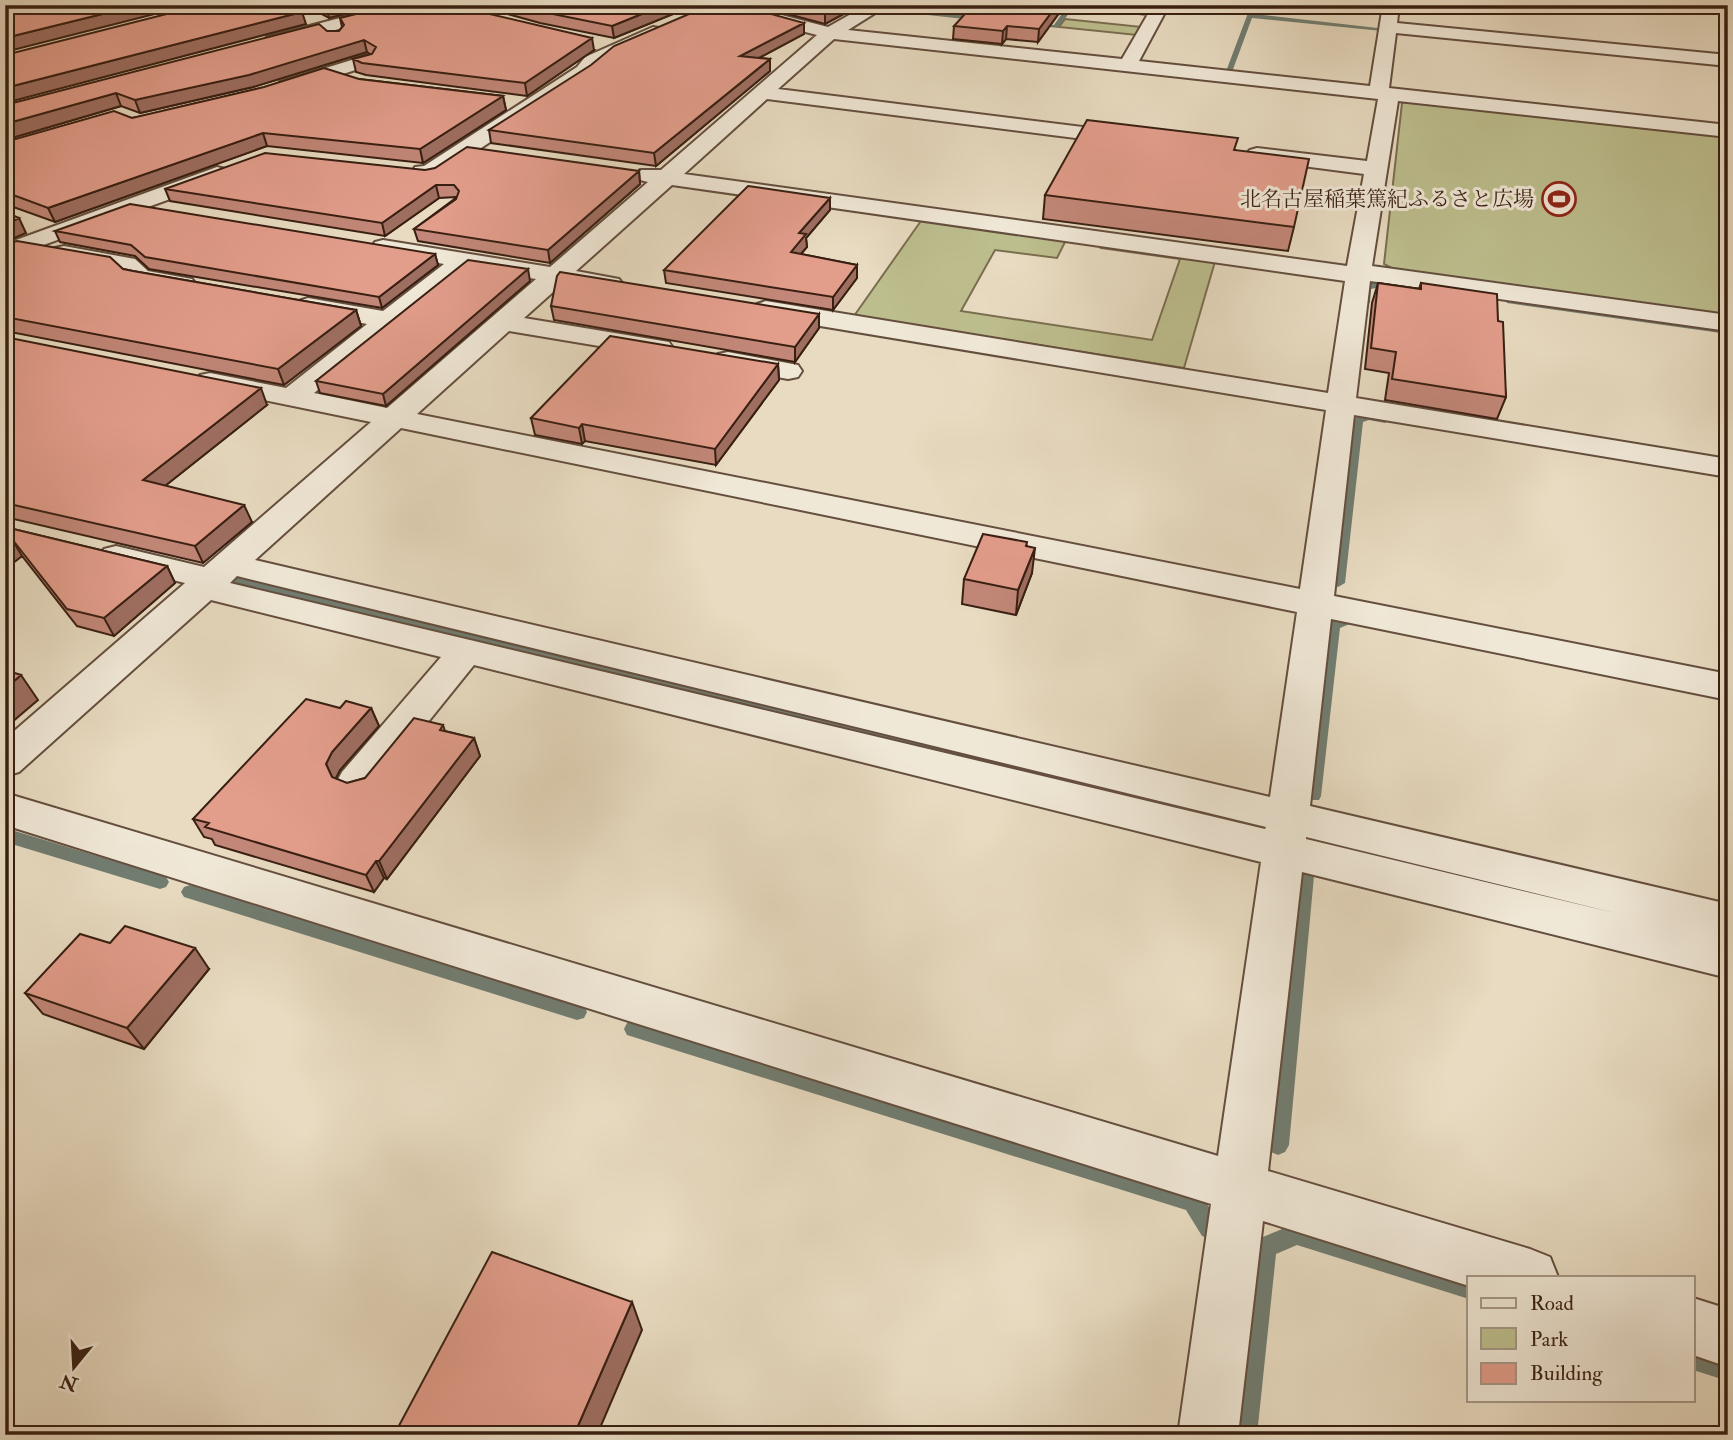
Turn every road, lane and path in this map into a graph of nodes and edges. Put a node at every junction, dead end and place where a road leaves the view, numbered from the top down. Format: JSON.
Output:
{"nodes":[{"id":1,"x":410,"y":5,"type":"edge"},
{"id":2,"x":723,"y":5,"type":"edge"},
{"id":3,"x":880,"y":5,"type":"edge"},
{"id":4,"x":1111,"y":5,"type":"edge"},
{"id":5,"x":1391,"y":5,"type":"edge"},
{"id":6,"x":1691,"y":5,"type":"edge"},
{"id":7,"x":1160,"y":8,"type":"edge"},
{"id":8,"x":1728,"y":9,"type":"edge"},
{"id":9,"x":305,"y":12,"type":"edge"},
{"id":10,"x":667,"y":26,"type":"edge"},
{"id":11,"x":1388,"y":27,"type":"junction"},
{"id":12,"x":830,"y":33,"type":"junction"},
{"id":13,"x":336,"y":37,"type":"junction"},
{"id":14,"x":590,"y":42,"type":"edge"},
{"id":15,"x":252,"y":47,"type":"edge"},
{"id":16,"x":617,"y":47,"type":"junction"},
{"id":17,"x":1728,"y":61,"type":"edge"},
{"id":18,"x":1128,"y":65,"type":"junction"},
{"id":19,"x":330,"y":73,"type":"junction"},
{"id":20,"x":363,"y":83,"type":"edge"},
{"id":21,"x":271,"y":90,"type":"edge"},
{"id":22,"x":762,"y":93,"type":"junction"},
{"id":23,"x":1384,"y":93,"type":"junction"},
{"id":24,"x":506,"y":102,"type":"dead end"},
{"id":25,"x":532,"y":105,"type":"junction"},
{"id":26,"x":1728,"y":131,"type":"edge"},
{"id":27,"x":1144,"y":140,"type":"edge"},
{"id":28,"x":466,"y":149,"type":"junction"},
{"id":29,"x":1240,"y":152,"type":"edge"},
{"id":30,"x":492,"y":153,"type":"edge"},
{"id":31,"x":242,"y":164,"type":"edge"},
{"id":32,"x":1377,"y":169,"type":"junction"},
{"id":33,"x":402,"y":170,"type":"edge"},
{"id":34,"x":632,"y":172,"type":"edge"},
{"id":35,"x":666,"y":177,"type":"junction"},
{"id":36,"x":134,"y":205,"type":"junction"},
{"id":37,"x":173,"y":214,"type":"edge"},
{"id":38,"x":419,"y":227,"type":"edge"},
{"id":39,"x":19,"y":241,"type":"edge"},
{"id":40,"x":362,"y":244,"type":"edge"},
{"id":41,"x":389,"y":248,"type":"junction"},
{"id":42,"x":464,"y":260,"type":"junction"},
{"id":43,"x":1359,"y":274,"type":"junction"},
{"id":44,"x":556,"y":275,"type":"junction"},
{"id":45,"x":639,"y":288,"type":"edge"},
{"id":46,"x":209,"y":289,"type":"edge"},
{"id":47,"x":278,"y":301,"type":"edge"},
{"id":48,"x":735,"y":304,"type":"edge"},
{"id":49,"x":388,"y":320,"type":"junction"},
{"id":50,"x":503,"y":322,"type":"junction"},
{"id":51,"x":1728,"y":323,"type":"edge"},
{"id":52,"x":680,"y":352,"type":"edge"},
{"id":53,"x":707,"y":357,"type":"edge"},
{"id":54,"x":788,"y":370,"type":"dead end"},
{"id":55,"x":182,"y":376,"type":"edge"},
{"id":56,"x":291,"y":398,"type":"junction"},
{"id":57,"x":1342,"y":405,"type":"junction"},
{"id":58,"x":392,"y":419,"type":"junction"},
{"id":59,"x":1728,"y":468,"type":"edge"},
{"id":60,"x":83,"y":548,"type":"edge"},
{"id":61,"x":215,"y":576,"type":"junction"},
{"id":62,"x":1316,"y":605,"type":"junction"},
{"id":63,"x":466,"y":651,"type":"junction"},
{"id":64,"x":1728,"y":687,"type":"edge"},
{"id":65,"x":5,"y":762,"type":"edge"},
{"id":66,"x":356,"y":783,"type":"edge"},
{"id":67,"x":5,"y":809,"type":"edge"},
{"id":68,"x":1286,"y":834,"type":"junction"},
{"id":69,"x":1728,"y":922,"type":"edge"},
{"id":70,"x":1728,"y":959,"type":"edge"},
{"id":71,"x":1240,"y":1188,"type":"junction"},
{"id":72,"x":1527,"y":1276,"type":"edge"},
{"id":73,"x":1694,"y":1327,"type":"edge"},
{"id":74,"x":1728,"y":1338,"type":"edge"},
{"id":75,"x":1208,"y":1435,"type":"edge"}],
"edges":[{"from":1,"to":13,"type":"street"},
{"from":2,"to":12,"type":"street"},
{"from":3,"to":12,"type":"street"},
{"from":4,"to":7,"type":"street"},
{"from":5,"to":11,"type":"street"},
{"from":6,"to":8,"type":"street"},
{"from":7,"to":18,"type":"street"},
{"from":9,"to":13,"type":"street"},
{"from":10,"to":16,"type":"street"},
{"from":11,"to":17,"type":"street"},
{"from":11,"to":23,"type":"street"},
{"from":12,"to":18,"type":"street"},
{"from":12,"to":22,"type":"street"},
{"from":13,"to":15,"type":"street"},
{"from":13,"to":19,"type":"street"},
{"from":14,"to":16,"type":"street"},
{"from":16,"to":25,"type":"street"},
{"from":18,"to":23,"type":"street"},
{"from":19,"to":20,"type":"street"},
{"from":19,"to":21,"type":"street"},
{"from":22,"to":27,"type":"street"},
{"from":22,"to":35,"type":"street"},
{"from":23,"to":26,"type":"street"},
{"from":23,"to":32,"type":"street"},
{"from":24,"to":25,"type":"street"},
{"from":25,"to":28,"type":"street"},
{"from":28,"to":30,"type":"street"},
{"from":28,"to":33,"type":"street"},
{"from":29,"to":32,"type":"street"},
{"from":31,"to":36,"type":"street"},
{"from":32,"to":43,"type":"street"},
{"from":34,"to":35,"type":"street"},
{"from":35,"to":43,"type":"street"},
{"from":35,"to":44,"type":"street"},
{"from":36,"to":37,"type":"street"},
{"from":36,"to":39,"type":"street"},
{"from":38,"to":41,"type":"street"},
{"from":39,"to":46,"type":"street"},
{"from":40,"to":41,"type":"street"},
{"from":41,"to":42,"type":"street"},
{"from":42,"to":44,"type":"street"},
{"from":42,"to":49,"type":"street"},
{"from":43,"to":51,"type":"street"},
{"from":43,"to":57,"type":"street"},
{"from":44,"to":45,"type":"street"},
{"from":44,"to":50,"type":"street"},
{"from":47,"to":49,"type":"street"},
{"from":48,"to":57,"type":"street"},
{"from":49,"to":56,"type":"street"},
{"from":50,"to":52,"type":"street"},
{"from":50,"to":58,"type":"street"},
{"from":53,"to":54,"type":"street"},
{"from":55,"to":56,"type":"street"},
{"from":56,"to":58,"type":"street"},
{"from":57,"to":59,"type":"street"},
{"from":57,"to":62,"type":"street"},
{"from":58,"to":61,"type":"street"},
{"from":58,"to":62,"type":"street"},
{"from":60,"to":61,"type":"street"},
{"from":61,"to":63,"type":"street"},
{"from":61,"to":65,"type":"street"},
{"from":61,"to":68,"type":"street"},
{"from":62,"to":64,"type":"street"},
{"from":62,"to":68,"type":"street"},
{"from":63,"to":66,"type":"street"},
{"from":63,"to":68,"type":"street"},
{"from":67,"to":71,"type":"street"},
{"from":68,"to":69,"type":"street"},
{"from":68,"to":70,"type":"street"},
{"from":68,"to":71,"type":"street"},
{"from":71,"to":72,"type":"street"},
{"from":71,"to":75,"type":"street"},
{"from":73,"to":74,"type":"street"}]}
